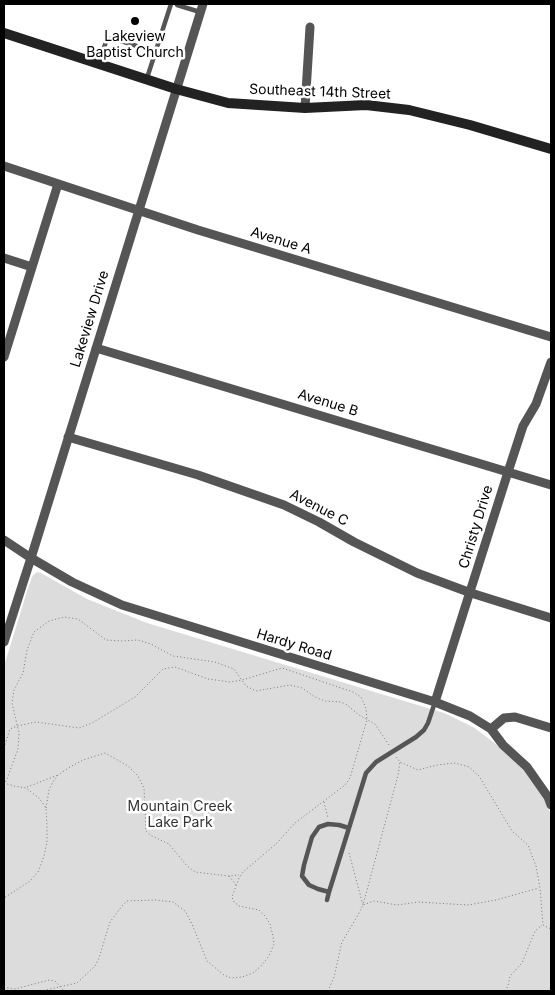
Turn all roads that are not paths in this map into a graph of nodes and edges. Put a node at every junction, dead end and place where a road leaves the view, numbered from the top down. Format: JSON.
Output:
{"nodes":[{"id":1,"x":175,"y":4,"type":"edge"},
{"id":2,"x":201,"y":8,"type":"edge"},
{"id":3,"x":310,"y":27,"type":"dead end"},
{"id":4,"x":4,"y":33,"type":"edge"},
{"id":5,"x":155,"y":52,"type":"junction"},
{"id":6,"x":98,"y":64,"type":"junction"},
{"id":7,"x":146,"y":80,"type":"junction"},
{"id":8,"x":176,"y":89,"type":"junction"},
{"id":9,"x":305,"y":108,"type":"junction"},
{"id":10,"x":551,"y":149,"type":"edge"},
{"id":11,"x":4,"y":166,"type":"edge"},
{"id":12,"x":58,"y":184,"type":"junction"},
{"id":13,"x":138,"y":211,"type":"junction"},
{"id":14,"x":4,"y":258,"type":"edge"},
{"id":15,"x":32,"y":267,"type":"junction"},
{"id":16,"x":551,"y":337,"type":"edge"},
{"id":17,"x":96,"y":348,"type":"junction"},
{"id":18,"x":5,"y":352,"type":"edge"},
{"id":19,"x":551,"y":362,"type":"edge"},
{"id":20,"x":68,"y":436,"type":"junction"},
{"id":21,"x":508,"y":472,"type":"junction"},
{"id":22,"x":551,"y":485,"type":"edge"},
{"id":23,"x":4,"y":540,"type":"edge"},
{"id":24,"x":31,"y":558,"type":"junction"},
{"id":25,"x":470,"y":592,"type":"junction"},
{"id":26,"x":551,"y":618,"type":"edge"},
{"id":27,"x":4,"y":642,"type":"edge"},
{"id":28,"x":435,"y":702,"type":"junction"},
{"id":29,"x":551,"y":728,"type":"edge"},
{"id":30,"x":490,"y":729,"type":"junction"},
{"id":31,"x":551,"y":805,"type":"edge"},
{"id":32,"x":349,"y":828,"type":"junction"},
{"id":33,"x":329,"y":892,"type":"junction"},
{"id":34,"x":327,"y":900,"type":"dead end"}],
"edges":[{"from":1,"to":2,"type":"lane"},
{"from":1,"to":5,"type":"lane"},
{"from":2,"to":8,"type":"street","name":"Lakeview Drive"},
{"from":3,"to":9,"type":"street"},
{"from":4,"to":6,"type":"street","name":"Southeast 14th Street"},
{"from":5,"to":6,"type":"lane"},
{"from":5,"to":7,"type":"lane"},
{"from":6,"to":7,"type":"street","name":"Southeast 14th Street"},
{"from":7,"to":8,"type":"street","name":"Southeast 14th Street"},
{"from":8,"to":9,"type":"street","name":"Southeast 14th Street"},
{"from":8,"to":13,"type":"street","name":"Lakeview Drive"},
{"from":9,"to":10,"type":"street","name":"Southeast 14th Street"},
{"from":11,"to":12,"type":"street","name":"Avenue A"},
{"from":12,"to":13,"type":"street","name":"Avenue A"},
{"from":12,"to":15,"type":"street"},
{"from":13,"to":16,"type":"street","name":"Avenue A"},
{"from":13,"to":17,"type":"street","name":"Lakeview Drive"},
{"from":14,"to":15,"type":"street"},
{"from":15,"to":18,"type":"street"},
{"from":17,"to":20,"type":"street","name":"Lakeview Drive"},
{"from":17,"to":21,"type":"street","name":"Avenue B"},
{"from":19,"to":21,"type":"street","name":"Christy Drive"},
{"from":20,"to":24,"type":"street","name":"Lakeview Drive"},
{"from":20,"to":25,"type":"street","name":"Avenue C"},
{"from":21,"to":22,"type":"street","name":"Avenue B"},
{"from":21,"to":25,"type":"street","name":"Christy Drive"},
{"from":23,"to":24,"type":"street","name":"Hardy Road"},
{"from":24,"to":27,"type":"street","name":"Lakeview Drive"},
{"from":24,"to":28,"type":"street","name":"Hardy Road"},
{"from":25,"to":26,"type":"street","name":"Avenue C"},
{"from":25,"to":28,"type":"street","name":"Christy Drive"},
{"from":28,"to":30,"type":"street","name":"Hardy Road"},
{"from":28,"to":32,"type":"lane"},
{"from":29,"to":30,"type":"street"},
{"from":30,"to":31,"type":"street","name":"Hardy Road"},
{"from":32,"to":33,"type":"lane"},
{"from":32,"to":33,"type":"lane"},
{"from":33,"to":34,"type":"lane"}]}
